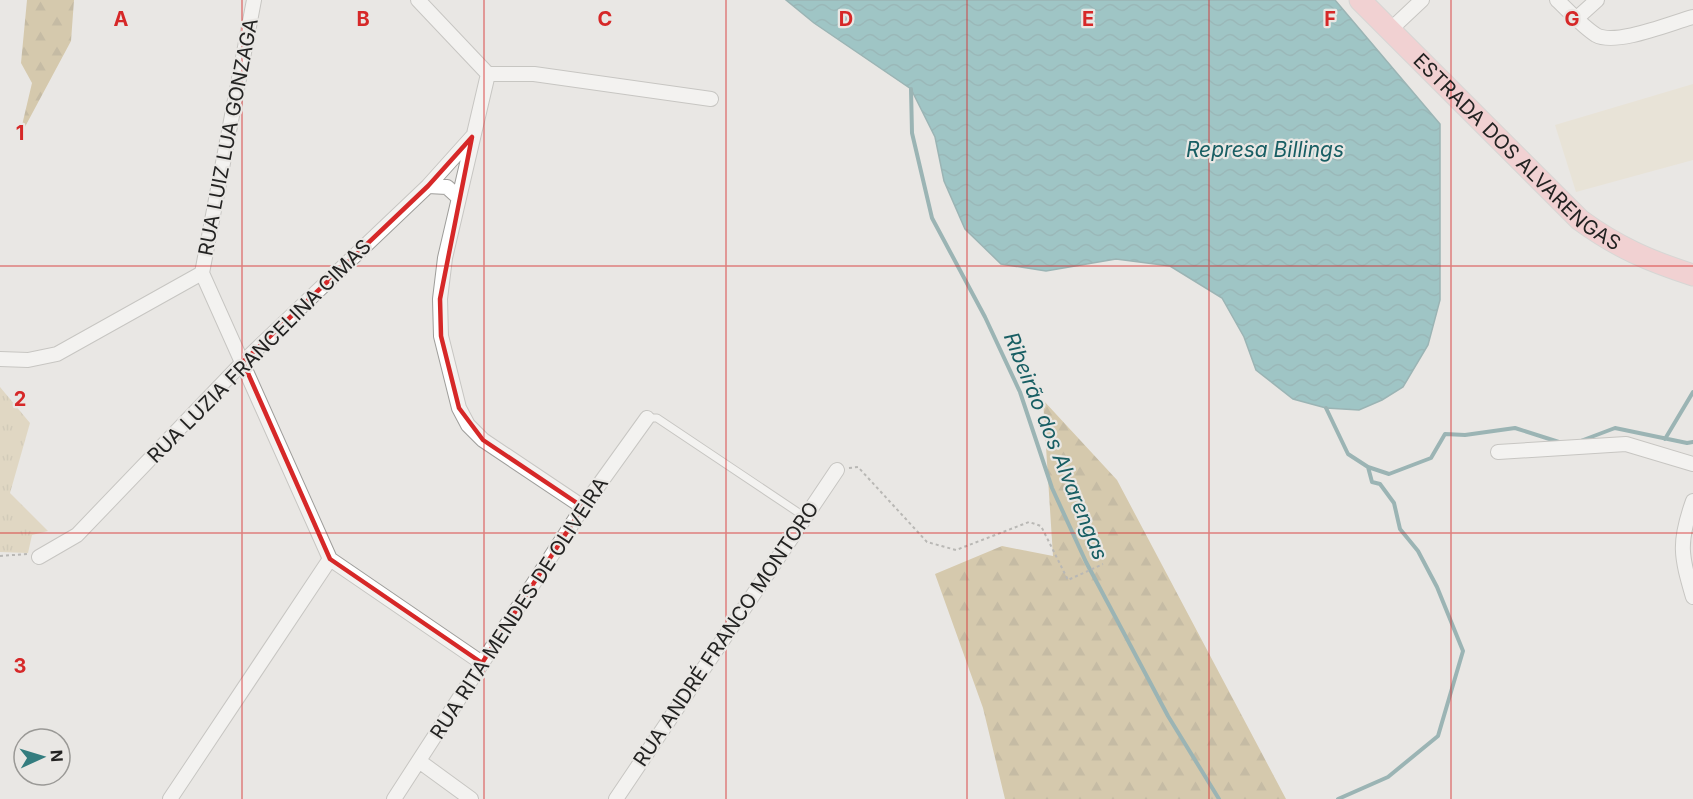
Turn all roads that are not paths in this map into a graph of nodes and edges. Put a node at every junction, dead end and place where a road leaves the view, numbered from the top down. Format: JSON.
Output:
{"nodes":[{"id":1,"x":254,"y":0,"type":"edge"},
{"id":2,"x":418,"y":0,"type":"edge"},
{"id":3,"x":1360,"y":0,"type":"edge"},
{"id":4,"x":1422,"y":0,"type":"edge"},
{"id":5,"x":1557,"y":0,"type":"edge"},
{"id":6,"x":1597,"y":0,"type":"edge"},
{"id":7,"x":1693,"y":17,"type":"edge"},
{"id":8,"x":1577,"y":18,"type":"junction"},
{"id":9,"x":1389,"y":31,"type":"junction"},
{"id":10,"x":488,"y":74,"type":"junction"},
{"id":11,"x":711,"y":99,"type":"dead end"},
{"id":12,"x":472,"y":136,"type":"junction"},
{"id":13,"x":428,"y":186,"type":"junction"},
{"id":14,"x":458,"y":197,"type":"junction"},
{"id":15,"x":202,"y":273,"type":"junction"},
{"id":16,"x":1693,"y":275,"type":"edge"},
{"id":17,"x":0,"y":359,"type":"edge"},
{"id":18,"x":243,"y":362,"type":"junction"},
{"id":19,"x":647,"y":418,"type":"joint"},
{"id":20,"x":1498,"y":452,"type":"dead end"},
{"id":21,"x":1693,"y":464,"type":"edge"},
{"id":22,"x":837,"y":470,"type":"road end"},
{"id":23,"x":1693,"y":501,"type":"edge"},
{"id":24,"x":583,"y":507,"type":"junction"},
{"id":25,"x":805,"y":517,"type":"junction"},
{"id":26,"x":42,"y":556,"type":"road end"},
{"id":27,"x":330,"y":559,"type":"junction"},
{"id":28,"x":1693,"y":597,"type":"edge"},
{"id":29,"x":482,"y":663,"type":"junction"},
{"id":30,"x":420,"y":761,"type":"junction"},
{"id":31,"x":170,"y":799,"type":"edge"},
{"id":32,"x":394,"y":799,"type":"edge"},
{"id":33,"x":471,"y":799,"type":"edge"},
{"id":34,"x":616,"y":799,"type":"edge"}],
"edges":[{"from":1,"to":15,"type":"street","name":"RUA LUIZ LUA GONZAGA"},
{"from":2,"to":10,"type":"street"},
{"from":3,"to":9,"type":"main road","name":"ESTRADA DOS ALVARENGAS"},
{"from":4,"to":9,"type":"street"},
{"from":5,"to":8,"type":"street"},
{"from":6,"to":8,"type":"street"},
{"from":7,"to":8,"type":"street"},
{"from":9,"to":16,"type":"main road","name":"ESTRADA DOS ALVARENGAS"},
{"from":10,"to":11,"type":"street"},
{"from":10,"to":12,"type":"street"},
{"from":12,"to":13,"type":"street","name":"RUA LUZIA FRANCELINA CIMAS"},
{"from":12,"to":14,"type":"street"},
{"from":13,"to":14,"type":"street"},
{"from":13,"to":18,"type":"street","name":"RUA LUZIA FRANCELINA CIMAS"},
{"from":14,"to":24,"type":"street"},
{"from":15,"to":17,"type":"street"},
{"from":15,"to":18,"type":"street"},
{"from":18,"to":26,"type":"street","name":"RUA LUZIA FRANCELINA CIMAS"},
{"from":18,"to":27,"type":"street"},
{"from":19,"to":24,"type":"street","name":"RUA RITA MENDES DE OLIVEIRA"},
{"from":19,"to":25,"type":"lane"},
{"from":20,"to":21,"type":"street"},
{"from":22,"to":25,"type":"street","name":"RUA ANDRÉ FRANCO MONTORO"},
{"from":23,"to":28,"type":"street"},
{"from":24,"to":29,"type":"street","name":"RUA RITA MENDES DE OLIVEIRA"},
{"from":25,"to":34,"type":"street","name":"RUA ANDRÉ FRANCO MONTORO"},
{"from":27,"to":29,"type":"street"},
{"from":27,"to":31,"type":"street"},
{"from":29,"to":30,"type":"street","name":"RUA RITA MENDES DE OLIVEIRA"},
{"from":30,"to":32,"type":"street","name":"RUA RITA MENDES DE OLIVEIRA"},
{"from":30,"to":33,"type":"street"}]}
